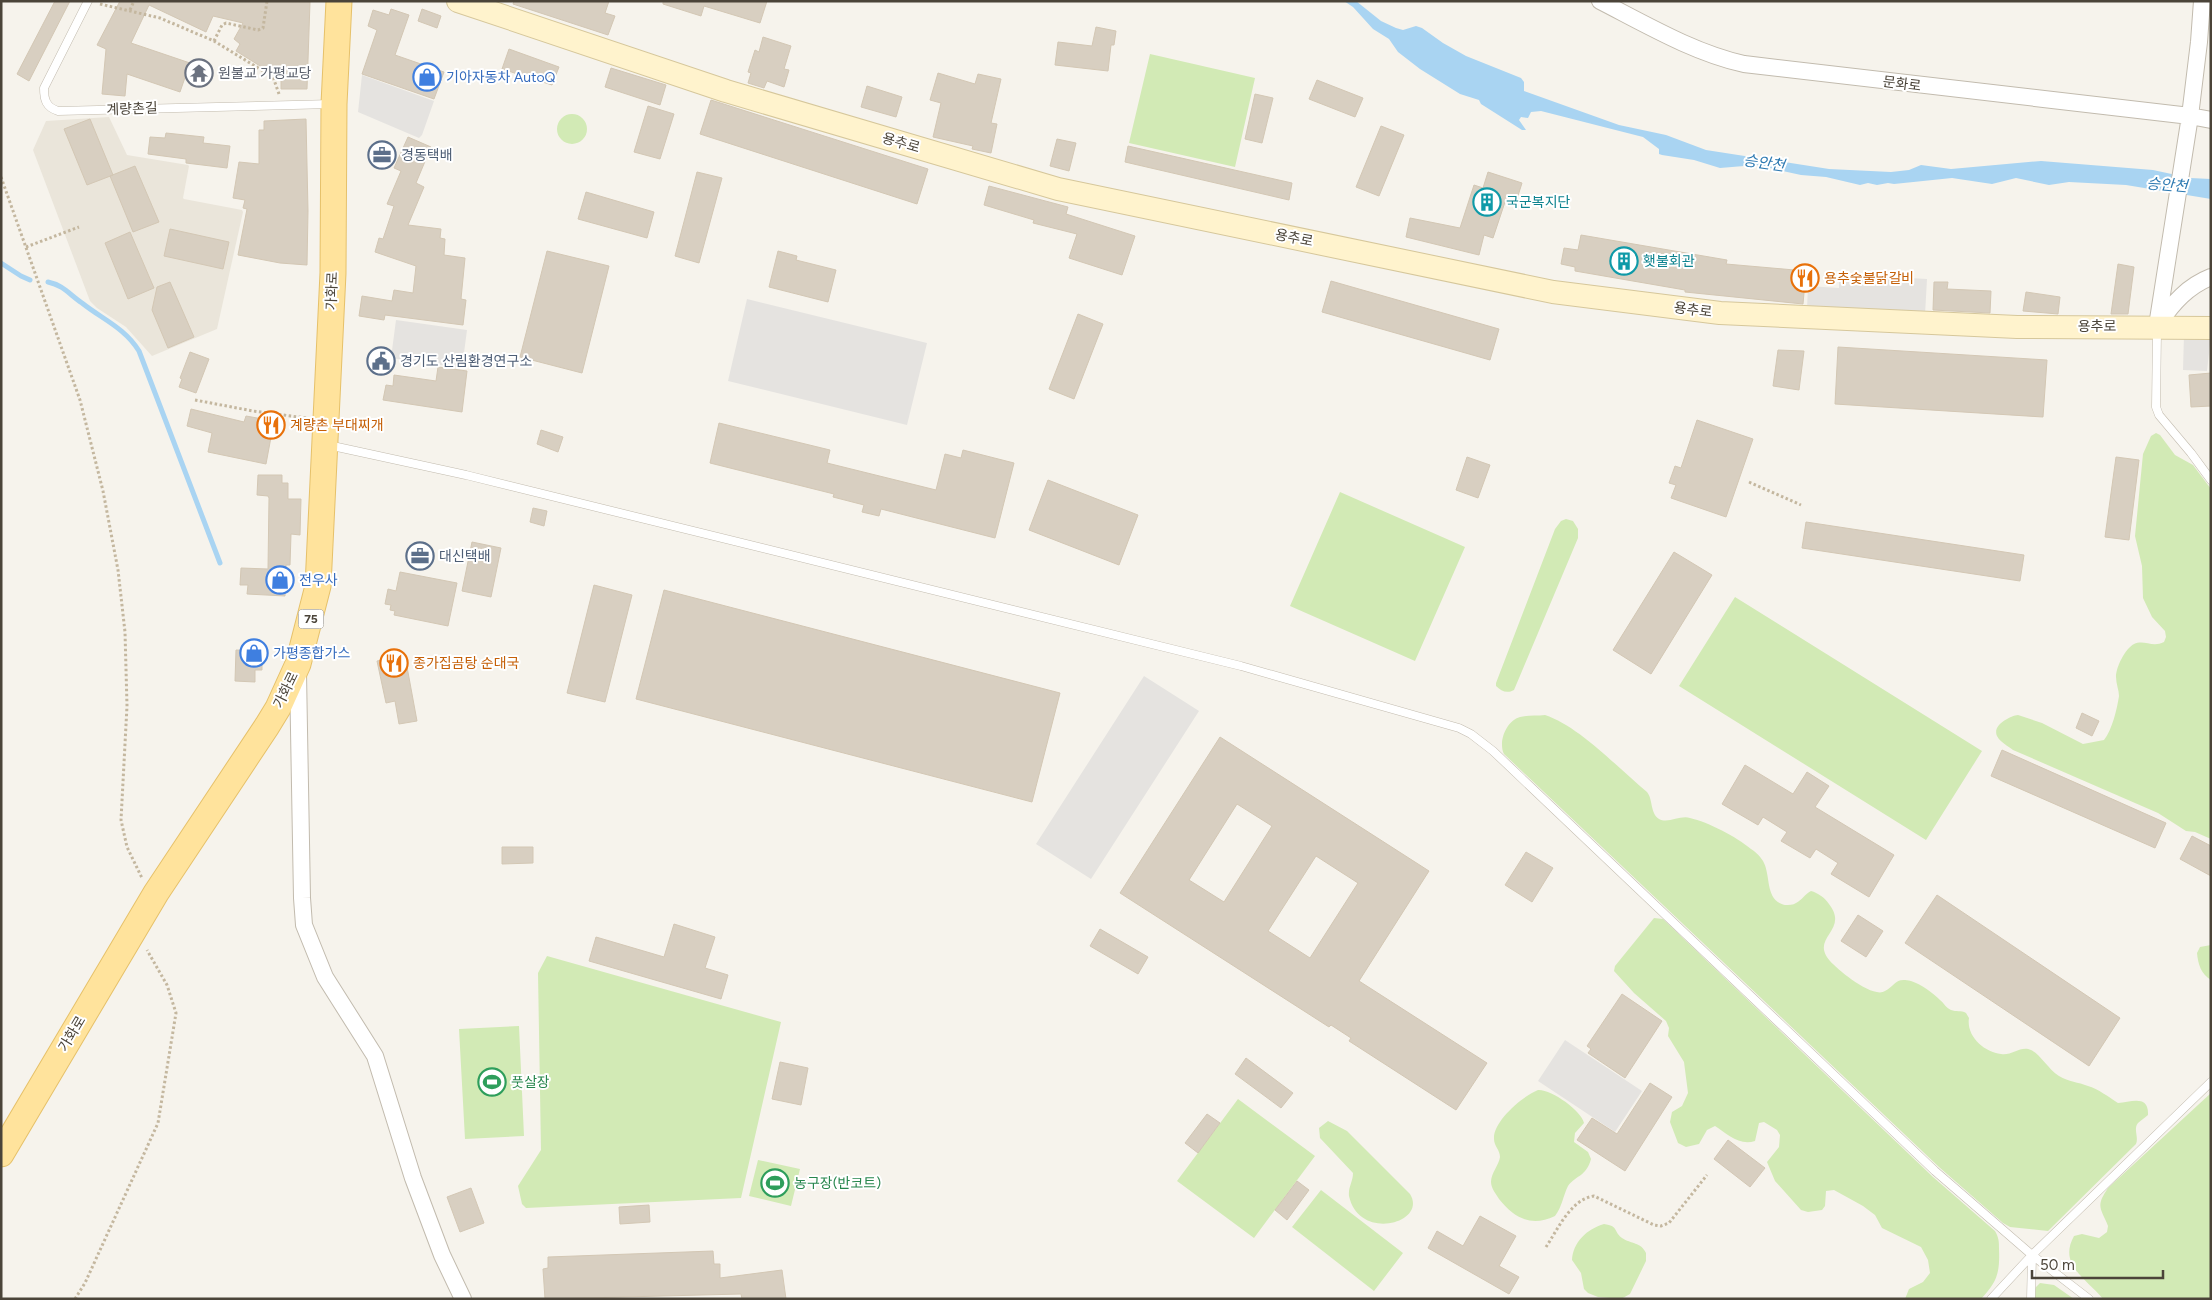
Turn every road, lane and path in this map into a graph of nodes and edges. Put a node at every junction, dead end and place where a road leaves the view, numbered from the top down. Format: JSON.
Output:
{"nodes":[{"id":1,"x":88,"y":1,"type":"edge"},
{"id":2,"x":134,"y":1,"type":"edge"},
{"id":3,"x":267,"y":1,"type":"edge"},
{"id":4,"x":339,"y":1,"type":"edge"},
{"id":5,"x":458,"y":1,"type":"edge"},
{"id":6,"x":1600,"y":1,"type":"edge"},
{"id":7,"x":2202,"y":1,"type":"edge"},
{"id":8,"x":97,"y":3,"type":"dead end"},
{"id":9,"x":130,"y":10,"type":"junction"},
{"id":10,"x":214,"y":41,"type":"junction"},
{"id":11,"x":334,"y":104,"type":"junction"},
{"id":12,"x":279,"y":105,"type":"junction"},
{"id":13,"x":2190,"y":116,"type":"junction"},
{"id":14,"x":2211,"y":120,"type":"edge"},
{"id":15,"x":1,"y":177,"type":"edge"},
{"id":16,"x":78,"y":227,"type":"dead end"},
{"id":17,"x":26,"y":247,"type":"junction"},
{"id":18,"x":2211,"y":277,"type":"edge"},
{"id":19,"x":2158,"y":316,"type":"junction"},
{"id":20,"x":2211,"y":328,"type":"edge"},
{"id":21,"x":195,"y":400,"type":"dead end"},
{"id":22,"x":327,"y":421,"type":"junction"},
{"id":23,"x":326,"y":445,"type":"junction"},
{"id":24,"x":2211,"y":480,"type":"edge"},
{"id":25,"x":1749,"y":482,"type":"dead end"},
{"id":26,"x":1801,"y":504,"type":"dead end"},
{"id":27,"x":298,"y":664,"type":"junction"},
{"id":28,"x":156,"y":894,"type":"junction"},
{"id":29,"x":138,"y":926,"type":"junction"},
{"id":30,"x":2211,"y":1082,"type":"edge"},
{"id":31,"x":1,"y":1154,"type":"edge"},
{"id":32,"x":1707,"y":1175,"type":"dead end"},
{"id":33,"x":1546,"y":1247,"type":"dead end"},
{"id":34,"x":2032,"y":1255,"type":"junction"},
{"id":35,"x":75,"y":1299,"type":"edge"},
{"id":36,"x":462,"y":1299,"type":"edge"},
{"id":37,"x":1991,"y":1299,"type":"edge"},
{"id":38,"x":2030,"y":1299,"type":"edge"},
{"id":39,"x":2089,"y":1299,"type":"edge"}],
"edges":[{"from":1,"to":12,"type":"lane","name":"계량촌길"},
{"from":2,"to":9,"type":"path"},
{"from":3,"to":10,"type":"path"},
{"from":4,"to":11,"type":"main road","name":"가화로","number":"75"},
{"from":5,"to":19,"type":"street","name":"용추로"},
{"from":6,"to":13,"type":"street","name":"문화로"},
{"from":7,"to":13,"type":"street"},
{"from":8,"to":9,"type":"path"},
{"from":9,"to":10,"type":"path"},
{"from":10,"to":12,"type":"path"},
{"from":11,"to":12,"type":"lane","name":"계량촌길"},
{"from":11,"to":22,"type":"main road","name":"가화로","number":"75"},
{"from":13,"to":14,"type":"street","name":"문화로"},
{"from":13,"to":19,"type":"street"},
{"from":15,"to":17,"type":"path"},
{"from":16,"to":17,"type":"path"},
{"from":17,"to":28,"type":"path"},
{"from":18,"to":19,"type":"street"},
{"from":19,"to":20,"type":"street","name":"용추로"},
{"from":19,"to":24,"type":"lane"},
{"from":21,"to":22,"type":"path"},
{"from":22,"to":23,"type":"main road","name":"가화로","number":"75"},
{"from":23,"to":27,"type":"main road","name":"가화로","number":"75"},
{"from":23,"to":34,"type":"lane"},
{"from":25,"to":26,"type":"path"},
{"from":27,"to":28,"type":"main road","name":"가화로","number":"75"},
{"from":27,"to":36,"type":"street"},
{"from":28,"to":29,"type":"main road","name":"가화로","number":"75"},
{"from":29,"to":31,"type":"main road","name":"가화로","number":"75"},
{"from":29,"to":35,"type":"path"},
{"from":30,"to":34,"type":"lane"},
{"from":32,"to":33,"type":"path"},
{"from":34,"to":37,"type":"lane"},
{"from":34,"to":38,"type":"lane"},
{"from":34,"to":39,"type":"lane"}]}
